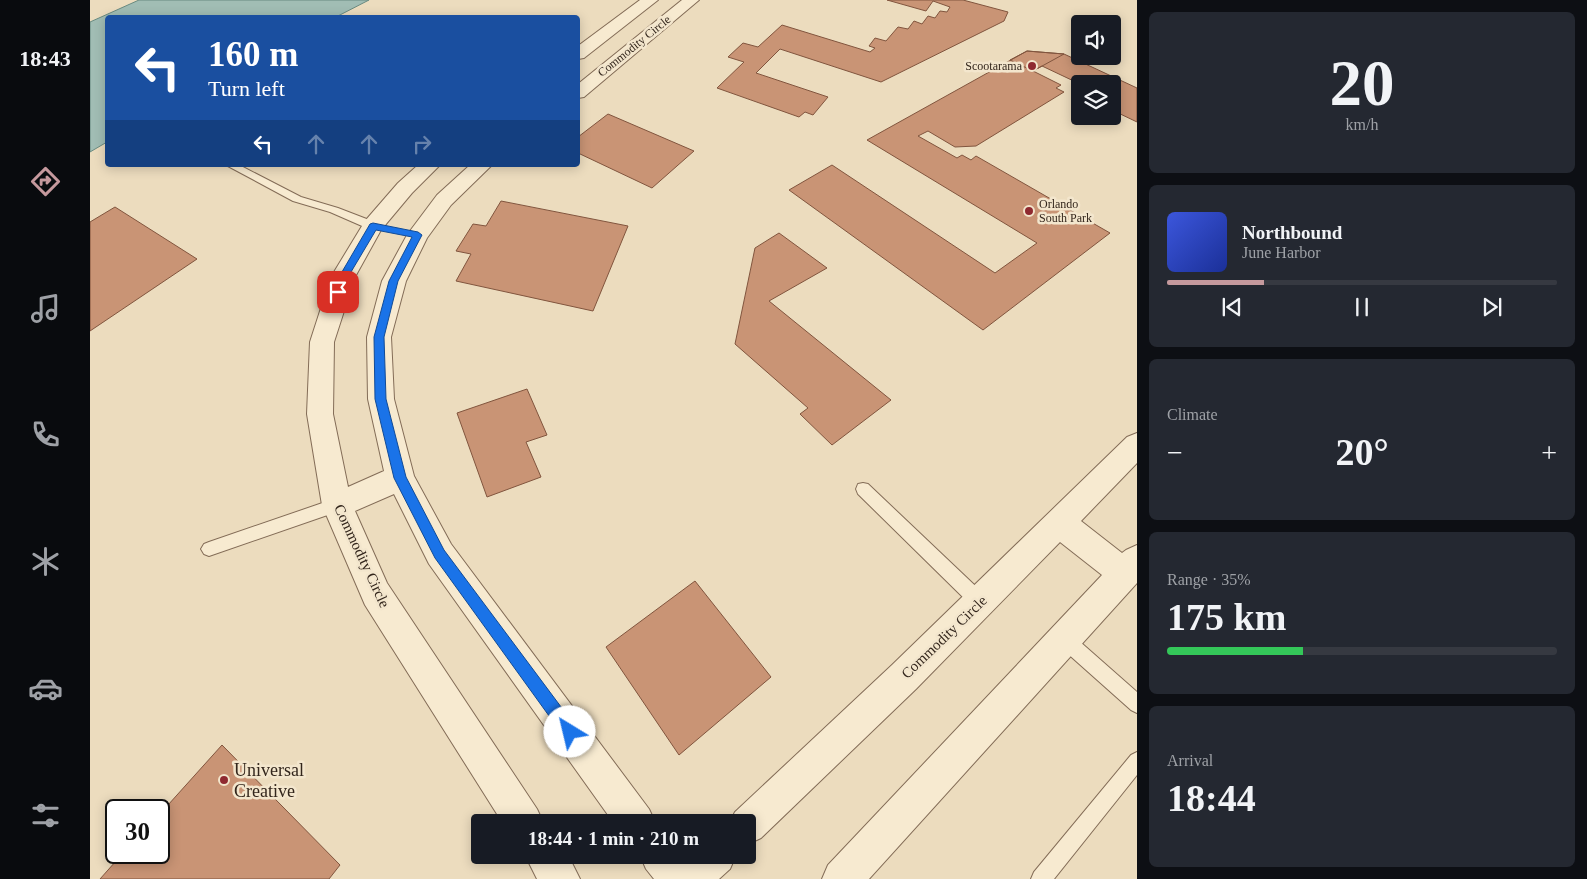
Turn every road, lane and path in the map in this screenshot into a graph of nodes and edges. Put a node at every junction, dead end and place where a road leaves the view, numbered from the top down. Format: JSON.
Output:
{"nodes":[{"id":1,"x":650,"y":0,"type":"edge"},
{"id":2,"x":691,"y":0,"type":"edge"},
{"id":3,"x":610,"y":30,"type":"junction"},
{"id":4,"x":645,"y":36,"type":"junction"},
{"id":5,"x":580,"y":52,"type":"edge"},
{"id":6,"x":580,"y":91,"type":"edge"},
{"id":7,"x":235,"y":167,"type":"edge"},
{"id":8,"x":428,"y":167,"type":"edge"},
{"id":9,"x":480,"y":167,"type":"edge"},
{"id":10,"x":395,"y":231,"type":"junction"},
{"id":11,"x":1137,"y":445,"type":"edge"},
{"id":12,"x":400,"y":478,"type":"junction"},
{"id":13,"x":863,"y":489,"type":"dead end"},
{"id":14,"x":337,"y":505,"type":"junction"},
{"id":15,"x":1060,"y":523,"type":"junction"},
{"id":16,"x":209,"y":549,"type":"dead end"},
{"id":17,"x":1133,"y":573,"type":"edge"},
{"id":18,"x":980,"y":602,"type":"junction"},
{"id":19,"x":1064,"y":639,"type":"junction"},
{"id":20,"x":1137,"y":704,"type":"edge"},
{"id":21,"x":1137,"y":761,"type":"edge"},
{"id":22,"x":519,"y":814,"type":"edge"},
{"id":23,"x":630,"y":814,"type":"edge"},
{"id":24,"x":756,"y":817,"type":"edge"},
{"id":25,"x":550,"y":864,"type":"edge"},
{"id":26,"x":667,"y":864,"type":"edge"},
{"id":27,"x":706,"y":864,"type":"edge"},
{"id":28,"x":560,"y":879,"type":"edge"},
{"id":29,"x":678,"y":879,"type":"edge"},
{"id":30,"x":690,"y":879,"type":"edge"},
{"id":31,"x":842,"y":879,"type":"edge"},
{"id":32,"x":1041,"y":879,"type":"edge"}],
"edges":[{"from":1,"to":3,"type":"street","name":"Commodity Circle"},
{"from":2,"to":4,"type":"street","name":"Commodity Circle"},
{"from":3,"to":4,"type":"street"},
{"from":3,"to":5,"type":"street","name":"Commodity Circle"},
{"from":4,"to":6,"type":"street","name":"Commodity Circle"},
{"from":7,"to":10,"type":"lane"},
{"from":8,"to":10,"type":"street","name":"Commodity Circle"},
{"from":9,"to":10,"type":"street","name":"Commodity Circle"},
{"from":10,"to":12,"type":"street","name":"Commodity Circle"},
{"from":10,"to":14,"type":"street","name":"Commodity Circle"},
{"from":11,"to":15,"type":"street","name":"Commodity Circle"},
{"from":12,"to":14,"type":"street"},
{"from":12,"to":23,"type":"street","name":"Commodity Circle"},
{"from":13,"to":18,"type":"lane"},
{"from":14,"to":16,"type":"lane"},
{"from":14,"to":22,"type":"street","name":"Commodity Circle"},
{"from":15,"to":17,"type":"street"},
{"from":15,"to":18,"type":"street","name":"Commodity Circle"},
{"from":17,"to":19,"type":"street"},
{"from":18,"to":24,"type":"street","name":"Commodity Circle"},
{"from":19,"to":20,"type":"lane"},
{"from":19,"to":31,"type":"street"},
{"from":21,"to":32,"type":"lane"},
{"from":25,"to":28,"type":"street"},
{"from":26,"to":29,"type":"street"},
{"from":27,"to":30,"type":"street"}]}
